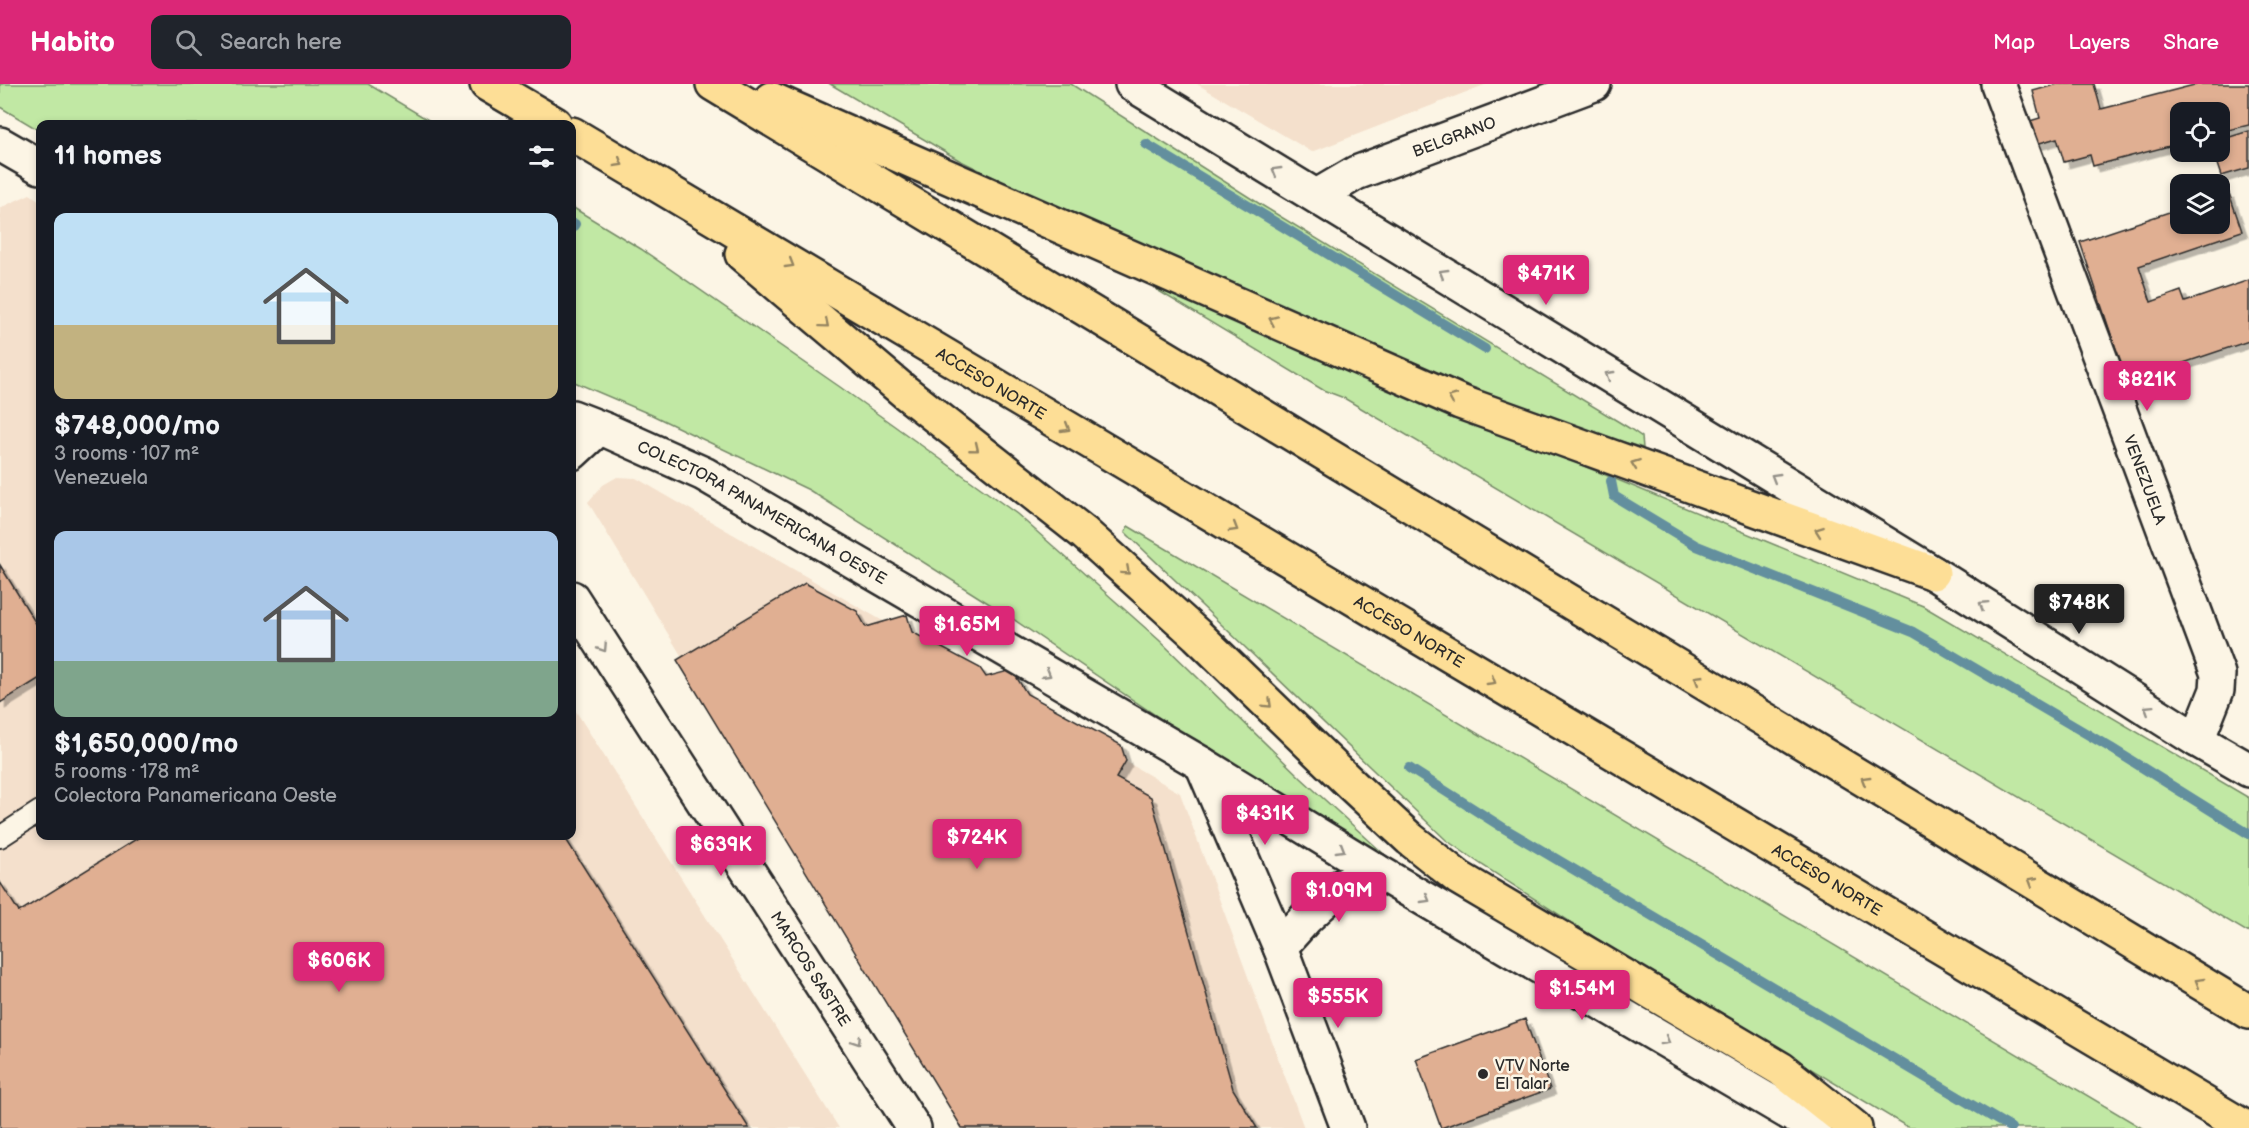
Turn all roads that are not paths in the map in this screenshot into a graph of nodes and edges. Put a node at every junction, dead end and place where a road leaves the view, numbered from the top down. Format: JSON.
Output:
{"nodes":[{"id":1,"x":487,"y":84,"type":"edge"},
{"id":2,"x":713,"y":84,"type":"edge"},
{"id":3,"x":737,"y":84,"type":"edge"},
{"id":4,"x":1132,"y":84,"type":"edge"},
{"id":5,"x":1594,"y":84,"type":"edge"},
{"id":6,"x":1998,"y":84,"type":"edge"},
{"id":7,"x":548,"y":120,"type":"edge"},
{"id":8,"x":576,"y":136,"type":"edge"},
{"id":9,"x":0,"y":144,"type":"edge"},
{"id":10,"x":36,"y":165,"type":"edge"},
{"id":11,"x":667,"y":192,"type":"junction"},
{"id":12,"x":1317,"y":196,"type":"junction"},
{"id":13,"x":585,"y":423,"type":"edge"},
{"id":14,"x":576,"y":444,"type":"edge"},
{"id":15,"x":1933,"y":573,"type":"junction"},
{"id":16,"x":576,"y":604,"type":"edge"},
{"id":17,"x":2197,"y":740,"type":"junction"},
{"id":18,"x":1203,"y":764,"type":"junction"},
{"id":19,"x":2249,"y":770,"type":"edge"},
{"id":20,"x":36,"y":814,"type":"edge"},
{"id":21,"x":0,"y":837,"type":"edge"},
{"id":22,"x":1375,"y":870,"type":"junction"},
{"id":23,"x":1280,"y":947,"type":"junction"},
{"id":24,"x":2249,"y":1012,"type":"edge"},
{"id":25,"x":914,"y":1128,"type":"edge"},
{"id":26,"x":1348,"y":1128,"type":"edge"},
{"id":27,"x":1815,"y":1128,"type":"edge"},
{"id":28,"x":1854,"y":1128,"type":"edge"},
{"id":29,"x":2246,"y":1128,"type":"edge"}],
"edges":[{"from":1,"to":7,"type":"highway"},
{"from":24,"to":2,"type":"highway","one_way":true},
{"from":15,"to":3,"type":"highway","one_way":true},
{"from":12,"to":4,"type":"street","one_way":true},
{"from":5,"to":12,"type":"street","name":"BELGRANO"},
{"from":6,"to":17,"type":"street","name":"VENEZUELA"},
{"from":8,"to":11,"type":"highway","name":"ACCESO NORTE","one_way":true},
{"from":9,"to":10,"type":"street"},
{"from":11,"to":28,"type":"highway","one_way":true},
{"from":11,"to":29,"type":"highway","name":"ACCESO NORTE","one_way":true},
{"from":15,"to":12,"type":"street","one_way":true},
{"from":13,"to":14,"type":"street"},
{"from":13,"to":18,"type":"street","name":"COLECTORA PANAMERICANA OESTE","one_way":true},
{"from":17,"to":15,"type":"street","one_way":true},
{"from":16,"to":25,"type":"street","name":"MARCOS SASTRE","one_way":true},
{"from":17,"to":19,"type":"street"},
{"from":18,"to":22,"type":"street","name":"COLECTORA PANAMERICANA OESTE","one_way":true},
{"from":18,"to":23,"type":"street"},
{"from":20,"to":21,"type":"lane"},
{"from":22,"to":23,"type":"street"},
{"from":22,"to":27,"type":"street","name":"COLECTORA PANAMERICANA OESTE","one_way":true},
{"from":23,"to":26,"type":"street"}]}
